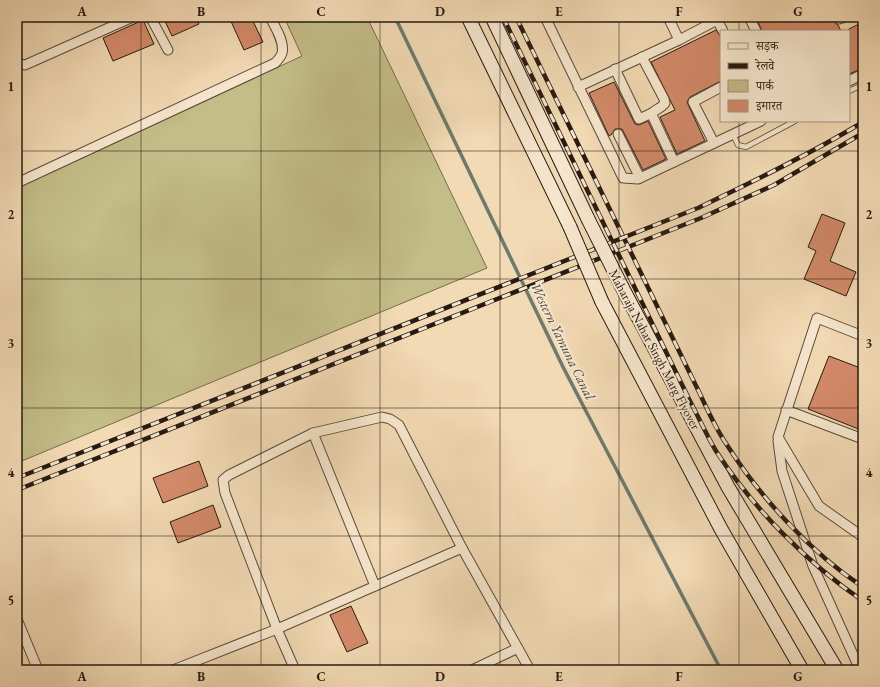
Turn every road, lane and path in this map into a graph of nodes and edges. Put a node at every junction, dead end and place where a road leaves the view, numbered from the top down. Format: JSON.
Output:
{"nodes":[{"id":1,"x":134,"y":17,"type":"edge"},
{"id":2,"x":148,"y":17,"type":"edge"},
{"id":3,"x":270,"y":17,"type":"edge"},
{"id":4,"x":468,"y":17,"type":"edge"},
{"id":5,"x":492,"y":17,"type":"edge"},
{"id":6,"x":545,"y":17,"type":"edge"},
{"id":7,"x":668,"y":17,"type":"edge"},
{"id":8,"x":749,"y":17,"type":"edge"},
{"id":9,"x":838,"y":17,"type":"edge"},
{"id":10,"x":845,"y":17,"type":"edge"},
{"id":11,"x":720,"y":18,"type":"edge"},
{"id":12,"x":723,"y":30,"type":"edge"},
{"id":13,"x":756,"y":30,"type":"edge"},
{"id":14,"x":679,"y":40,"type":"junction"},
{"id":15,"x":168,"y":50,"type":"dead end"},
{"id":16,"x":642,"y":57,"type":"junction"},
{"id":17,"x":20,"y":66,"type":"edge"},
{"id":18,"x":615,"y":69,"type":"junction"},
{"id":19,"x":863,"y":74,"type":"edge"},
{"id":20,"x":850,"y":80,"type":"edge"},
{"id":21,"x":860,"y":86,"type":"dead end"},
{"id":22,"x":578,"y":87,"type":"junction"},
{"id":23,"x":720,"y":88,"type":"edge"},
{"id":24,"x":850,"y":91,"type":"edge"},
{"id":25,"x":652,"y":113,"type":"junction"},
{"id":26,"x":738,"y":122,"type":"edge"},
{"id":27,"x":759,"y":122,"type":"edge"},
{"id":28,"x":792,"y":122,"type":"edge"},
{"id":29,"x":742,"y":130,"type":"junction"},
{"id":30,"x":618,"y":134,"type":"dead end"},
{"id":31,"x":733,"y":134,"type":"junction"},
{"id":32,"x":714,"y":143,"type":"junction"},
{"id":33,"x":674,"y":162,"type":"junction"},
{"id":34,"x":640,"y":178,"type":"junction"},
{"id":35,"x":17,"y":183,"type":"edge"},
{"id":36,"x":863,"y":336,"type":"edge"},
{"id":37,"x":786,"y":410,"type":"junction"},
{"id":38,"x":313,"y":433,"type":"junction"},
{"id":39,"x":778,"y":437,"type":"junction"},
{"id":40,"x":863,"y":439,"type":"edge"},
{"id":41,"x":863,"y":537,"type":"edge"},
{"id":42,"x":462,"y":548,"type":"junction"},
{"id":43,"x":374,"y":586,"type":"junction"},
{"id":44,"x":17,"y":619,"type":"edge"},
{"id":45,"x":277,"y":629,"type":"junction"},
{"id":46,"x":518,"y":648,"type":"junction"},
{"id":47,"x":801,"y":668,"type":"edge"},
{"id":48,"x":38,"y":670,"type":"edge"},
{"id":49,"x":172,"y":670,"type":"edge"},
{"id":50,"x":295,"y":670,"type":"edge"},
{"id":51,"x":472,"y":670,"type":"edge"},
{"id":52,"x":530,"y":670,"type":"edge"},
{"id":53,"x":837,"y":670,"type":"edge"},
{"id":54,"x":860,"y":670,"type":"edge"}],
"edges":[{"from":1,"to":17,"type":"street"},
{"from":2,"to":15,"type":"street"},
{"from":3,"to":35,"type":"street"},
{"from":4,"to":47,"type":"main road","name":"Maharaja Nahar Singh Marg Flyover","bridge":true},
{"from":5,"to":53,"type":"main road","name":"Maharaja Nahar Singh Marg Flyover","bridge":true},
{"from":6,"to":22,"type":"street"},
{"from":7,"to":14,"type":"street"},
{"from":8,"to":13,"type":"street"},
{"from":9,"to":10,"type":"street"},
{"from":11,"to":12,"type":"street"},
{"from":11,"to":14,"type":"street"},
{"from":14,"to":16,"type":"street"},
{"from":16,"to":18,"type":"street"},
{"from":16,"to":25,"type":"street"},
{"from":18,"to":22,"type":"street"},
{"from":18,"to":25,"type":"street"},
{"from":19,"to":20,"type":"street"},
{"from":21,"to":24,"type":"lane"},
{"from":22,"to":34,"type":"street"},
{"from":23,"to":32,"type":"street"},
{"from":25,"to":33,"type":"street"},
{"from":26,"to":29,"type":"street"},
{"from":27,"to":29,"type":"street"},
{"from":28,"to":31,"type":"lane"},
{"from":29,"to":31,"type":"street"},
{"from":30,"to":34,"type":"street"},
{"from":31,"to":32,"type":"street"},
{"from":32,"to":33,"type":"street"},
{"from":33,"to":34,"type":"street"},
{"from":36,"to":37,"type":"street"},
{"from":37,"to":39,"type":"street"},
{"from":37,"to":40,"type":"street"},
{"from":38,"to":42,"type":"street"},
{"from":38,"to":43,"type":"street"},
{"from":38,"to":45,"type":"street"},
{"from":39,"to":41,"type":"street"},
{"from":39,"to":54,"type":"street"},
{"from":42,"to":43,"type":"street"},
{"from":42,"to":46,"type":"street"},
{"from":43,"to":45,"type":"street"},
{"from":44,"to":48,"type":"street"},
{"from":45,"to":49,"type":"street"},
{"from":45,"to":50,"type":"street"},
{"from":46,"to":51,"type":"street"},
{"from":46,"to":52,"type":"street"}]}
